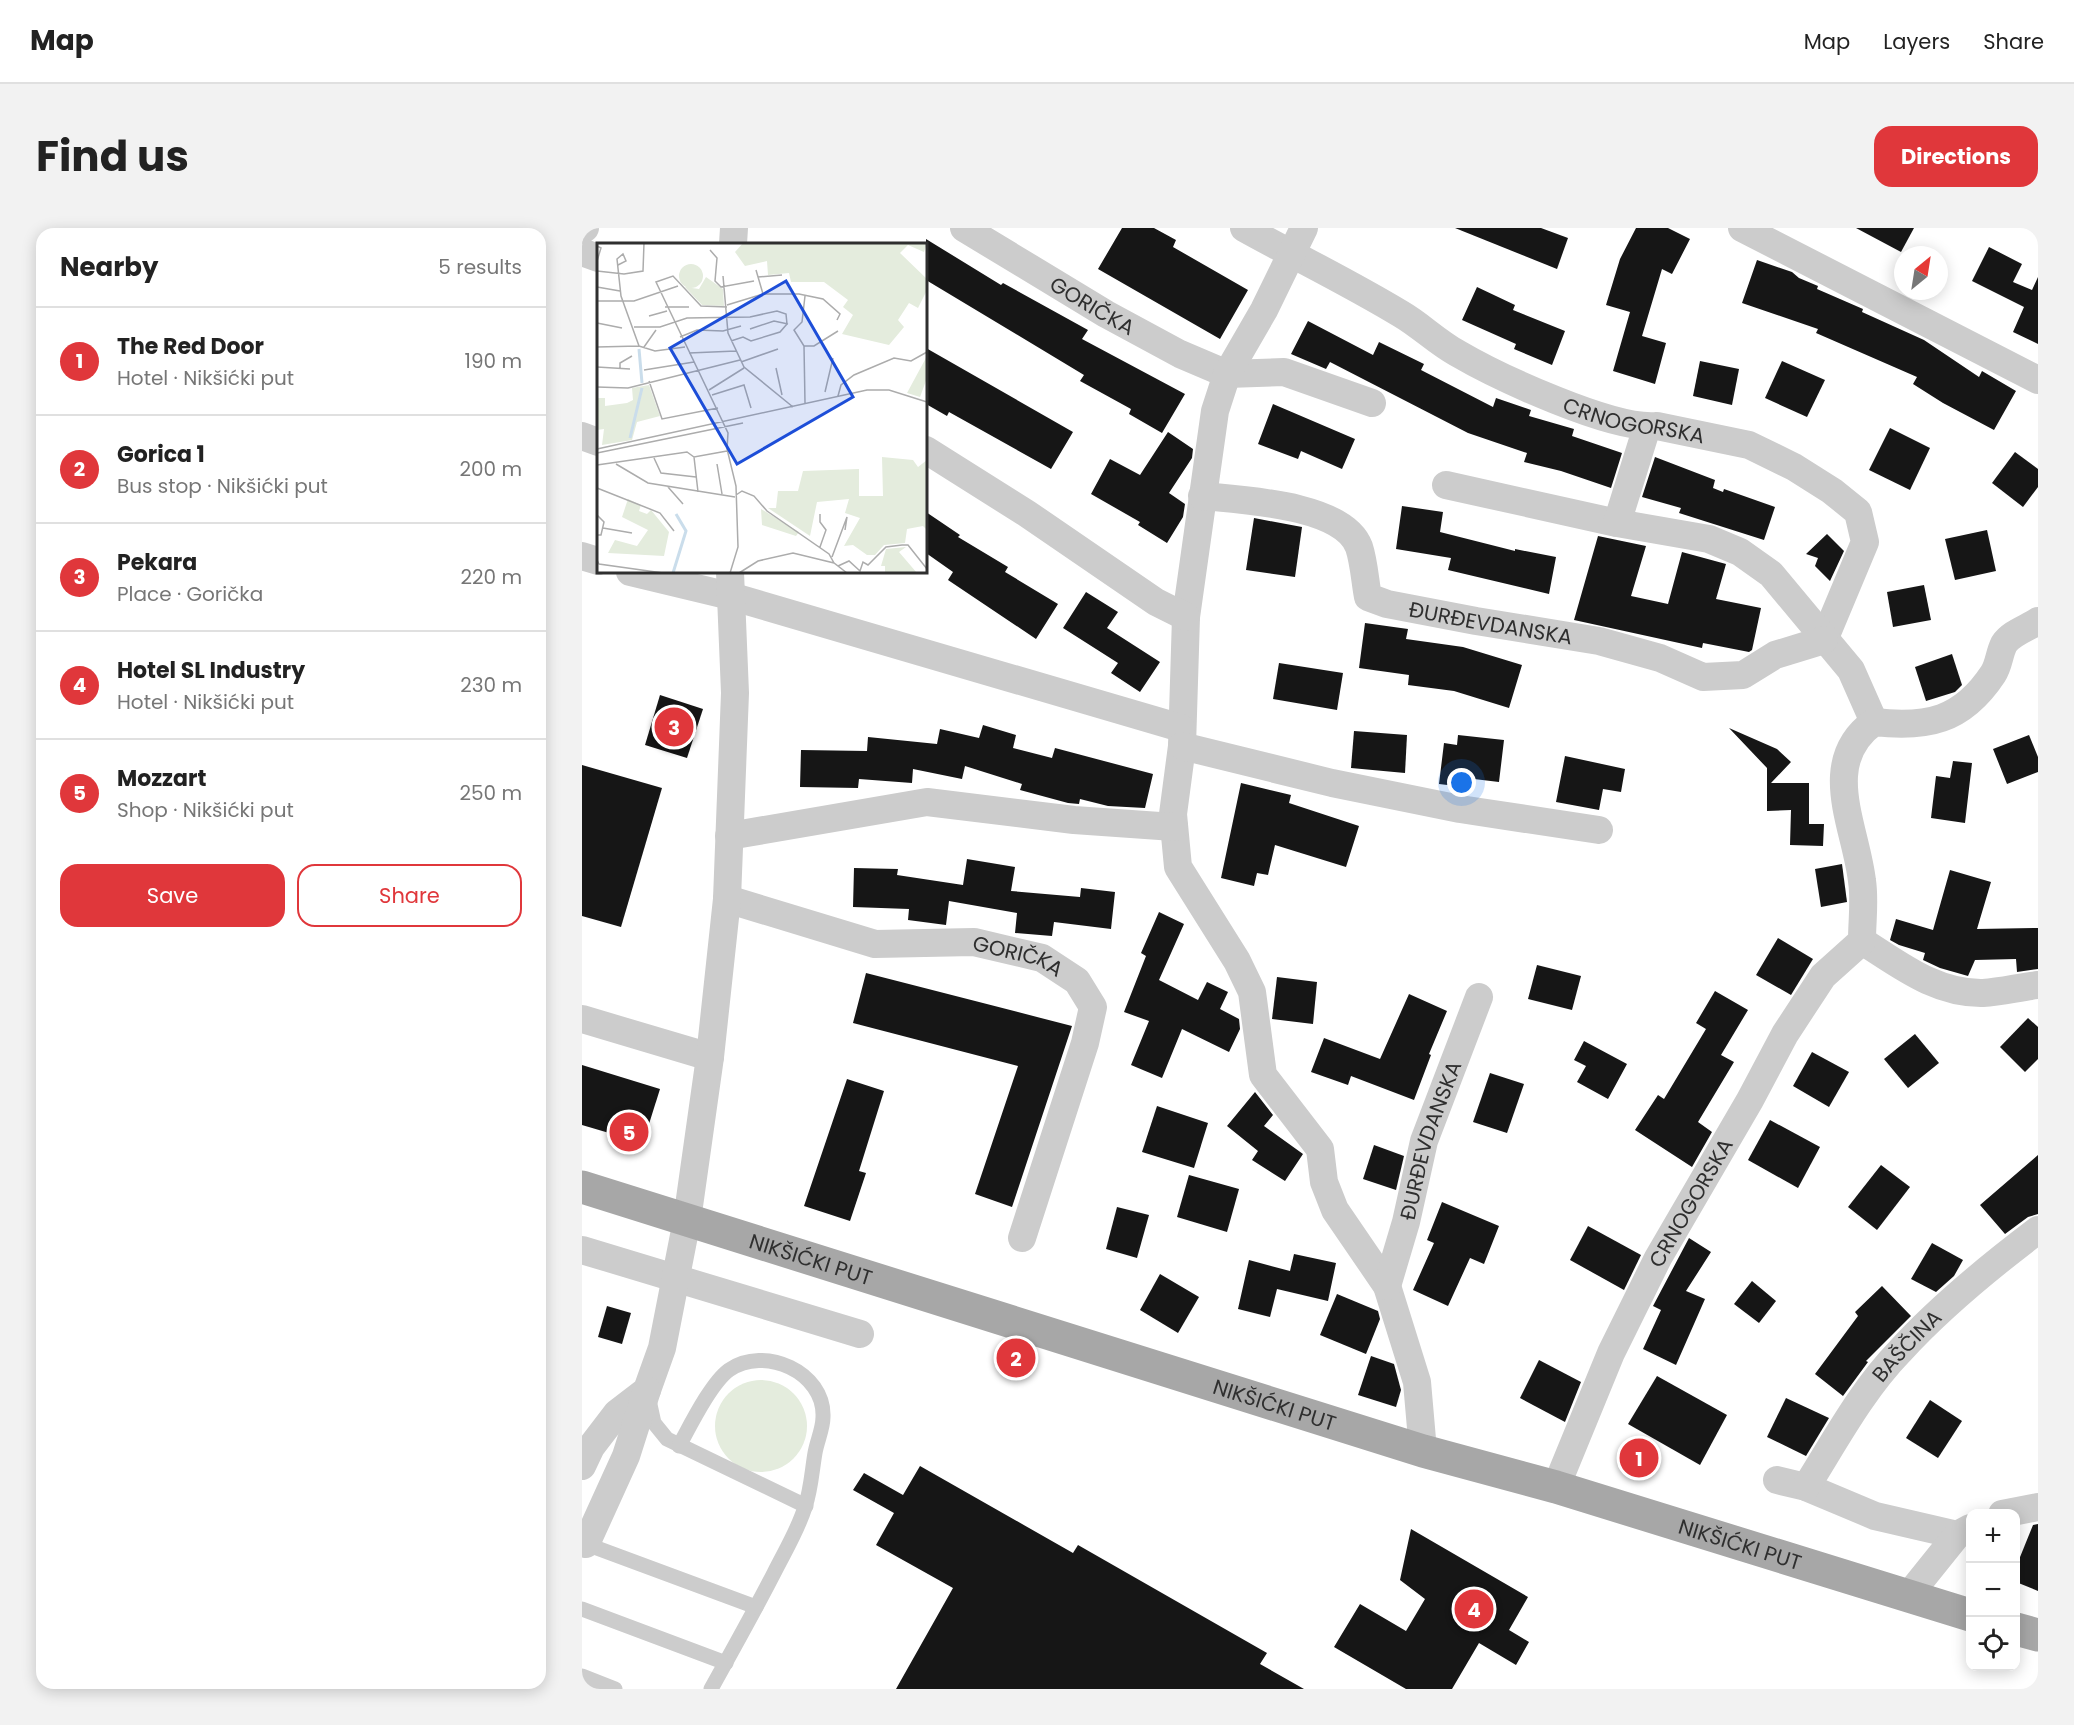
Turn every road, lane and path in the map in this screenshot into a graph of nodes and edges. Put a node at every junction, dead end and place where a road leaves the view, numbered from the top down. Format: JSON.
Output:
{"nodes":[{"id":1,"x":734,"y":228,"type":"edge"},
{"id":2,"x":964,"y":228,"type":"edge"},
{"id":3,"x":1244,"y":228,"type":"edge"},
{"id":4,"x":1304,"y":228,"type":"edge"},
{"id":5,"x":1749,"y":229,"type":"edge"},
{"id":6,"x":733,"y":243,"type":"edge"},
{"id":7,"x":582,"y":252,"type":"edge"},
{"id":8,"x":1291,"y":254,"type":"junction"},
{"id":9,"x":597,"y":258,"type":"edge"},
{"id":10,"x":1227,"y":374,"type":"junction"},
{"id":11,"x":2038,"y":380,"type":"edge"},
{"id":12,"x":1372,"y":403,"type":"dead end"},
{"id":13,"x":1647,"y":427,"type":"junction"},
{"id":14,"x":582,"y":436,"type":"edge"},
{"id":15,"x":597,"y":442,"type":"edge"},
{"id":16,"x":927,"y":451,"type":"edge"},
{"id":17,"x":1446,"y":485,"type":"dead end"},
{"id":18,"x":1202,"y":496,"type":"junction"},
{"id":19,"x":1617,"y":523,"type":"junction"},
{"id":20,"x":582,"y":556,"type":"edge"},
{"id":21,"x":597,"y":561,"type":"edge"},
{"id":22,"x":638,"y":573,"type":"edge"},
{"id":23,"x":730,"y":584,"type":"edge"},
{"id":24,"x":1186,"y":617,"type":"junction"},
{"id":25,"x":2038,"y":621,"type":"edge"},
{"id":26,"x":1824,"y":640,"type":"junction"},
{"id":27,"x":1874,"y":722,"type":"junction"},
{"id":28,"x":1181,"y":737,"type":"junction"},
{"id":29,"x":1174,"y":827,"type":"junction"},
{"id":30,"x":1599,"y":830,"type":"dead end"},
{"id":31,"x":729,"y":836,"type":"junction"},
{"id":32,"x":726,"y":899,"type":"junction"},
{"id":33,"x":1862,"y":941,"type":"junction"},
{"id":34,"x":2038,"y":985,"type":"edge"},
{"id":35,"x":1479,"y":997,"type":"dead end"},
{"id":36,"x":582,"y":1019,"type":"edge"},
{"id":37,"x":710,"y":1057,"type":"junction"},
{"id":38,"x":582,"y":1187,"type":"edge"},
{"id":39,"x":687,"y":1220,"type":"junction"},
{"id":40,"x":2038,"y":1230,"type":"edge"},
{"id":41,"x":1022,"y":1238,"type":"dead end"},
{"id":42,"x":582,"y":1250,"type":"edge"},
{"id":43,"x":676,"y":1279,"type":"junction"},
{"id":44,"x":1387,"y":1286,"type":"junction"},
{"id":45,"x":860,"y":1334,"type":"dead end"},
{"id":46,"x":646,"y":1390,"type":"junction"},
{"id":47,"x":679,"y":1446,"type":"junction"},
{"id":48,"x":1423,"y":1451,"type":"junction"},
{"id":49,"x":582,"y":1466,"type":"edge"},
{"id":50,"x":1777,"y":1480,"type":"dead end"},
{"id":51,"x":1556,"y":1487,"type":"junction"},
{"id":52,"x":1806,"y":1487,"type":"junction"},
{"id":53,"x":806,"y":1506,"type":"junction"},
{"id":54,"x":2038,"y":1507,"type":"edge"},
{"id":55,"x":2020,"y":1510,"type":"edge"},
{"id":56,"x":1964,"y":1531,"type":"edge"},
{"id":57,"x":583,"y":1549,"type":"edge"},
{"id":58,"x":1908,"y":1596,"type":"junction"},
{"id":59,"x":756,"y":1606,"type":"junction"},
{"id":60,"x":582,"y":1609,"type":"edge"},
{"id":61,"x":1966,"y":1613,"type":"edge"},
{"id":62,"x":2020,"y":1630,"type":"edge"},
{"id":63,"x":2038,"y":1635,"type":"edge"},
{"id":64,"x":726,"y":1663,"type":"junction"},
{"id":65,"x":582,"y":1676,"type":"edge"},
{"id":66,"x":615,"y":1689,"type":"edge"},
{"id":67,"x":711,"y":1689,"type":"edge"}],
"edges":[{"from":1,"to":6,"type":"street"},
{"from":2,"to":10,"type":"street","name":"GORIČKA"},
{"from":3,"to":8,"type":"street"},
{"from":4,"to":8,"type":"street"},
{"from":5,"to":11,"type":"street"},
{"from":7,"to":9,"type":"street"},
{"from":8,"to":10,"type":"street"},
{"from":8,"to":13,"type":"street","name":"CRNOGORSKA"},
{"from":10,"to":12,"type":"street"},
{"from":10,"to":18,"type":"street"},
{"from":13,"to":19,"type":"street"},
{"from":13,"to":26,"type":"street","name":"CRNOGORSKA"},
{"from":14,"to":15,"type":"street"},
{"from":16,"to":24,"type":"street"},
{"from":17,"to":19,"type":"street"},
{"from":18,"to":24,"type":"street"},
{"from":18,"to":26,"type":"street","name":"ĐURĐEVDANSKA"},
{"from":19,"to":26,"type":"street"},
{"from":20,"to":21,"type":"street"},
{"from":22,"to":23,"type":"street"},
{"from":23,"to":28,"type":"street"},
{"from":23,"to":31,"type":"street"},
{"from":24,"to":28,"type":"street"},
{"from":25,"to":27,"type":"street"},
{"from":26,"to":27,"type":"street"},
{"from":27,"to":33,"type":"street"},
{"from":28,"to":29,"type":"street"},
{"from":28,"to":30,"type":"street"},
{"from":29,"to":31,"type":"street"},
{"from":29,"to":44,"type":"street"},
{"from":31,"to":32,"type":"street"},
{"from":32,"to":37,"type":"street"},
{"from":32,"to":41,"type":"street","name":"GORIČKA"},
{"from":33,"to":34,"type":"street"},
{"from":33,"to":51,"type":"street","name":"CRNOGORSKA"},
{"from":35,"to":44,"type":"street","name":"ĐURĐEVDANSKA"},
{"from":36,"to":37,"type":"street"},
{"from":37,"to":39,"type":"street"},
{"from":38,"to":39,"type":"main road","name":"NIKŠIĆKI PUT"},
{"from":39,"to":43,"type":"street"},
{"from":39,"to":48,"type":"main road","name":"NIKŠIĆKI PUT"},
{"from":40,"to":52,"type":"street","name":"BAŠČINA"},
{"from":42,"to":43,"type":"street"},
{"from":43,"to":45,"type":"street"},
{"from":43,"to":46,"type":"street"},
{"from":44,"to":48,"type":"street"},
{"from":46,"to":47,"type":"lane"},
{"from":46,"to":49,"type":"street"},
{"from":46,"to":57,"type":"street"},
{"from":47,"to":53,"type":"lane"},
{"from":47,"to":53,"type":"lane"},
{"from":48,"to":51,"type":"main road","name":"NIKŠIĆKI PUT"},
{"from":50,"to":52,"type":"street"},
{"from":51,"to":58,"type":"main road","name":"NIKŠIĆKI PUT"},
{"from":52,"to":56,"type":"street"},
{"from":53,"to":59,"type":"lane"},
{"from":54,"to":55,"type":"street"},
{"from":56,"to":58,"type":"street"},
{"from":57,"to":59,"type":"lane"},
{"from":58,"to":61,"type":"main road","name":"NIKŠIĆKI PUT"},
{"from":59,"to":64,"type":"lane"},
{"from":60,"to":64,"type":"lane"},
{"from":62,"to":63,"type":"main road"},
{"from":64,"to":67,"type":"lane"},
{"from":65,"to":66,"type":"lane"}]}
